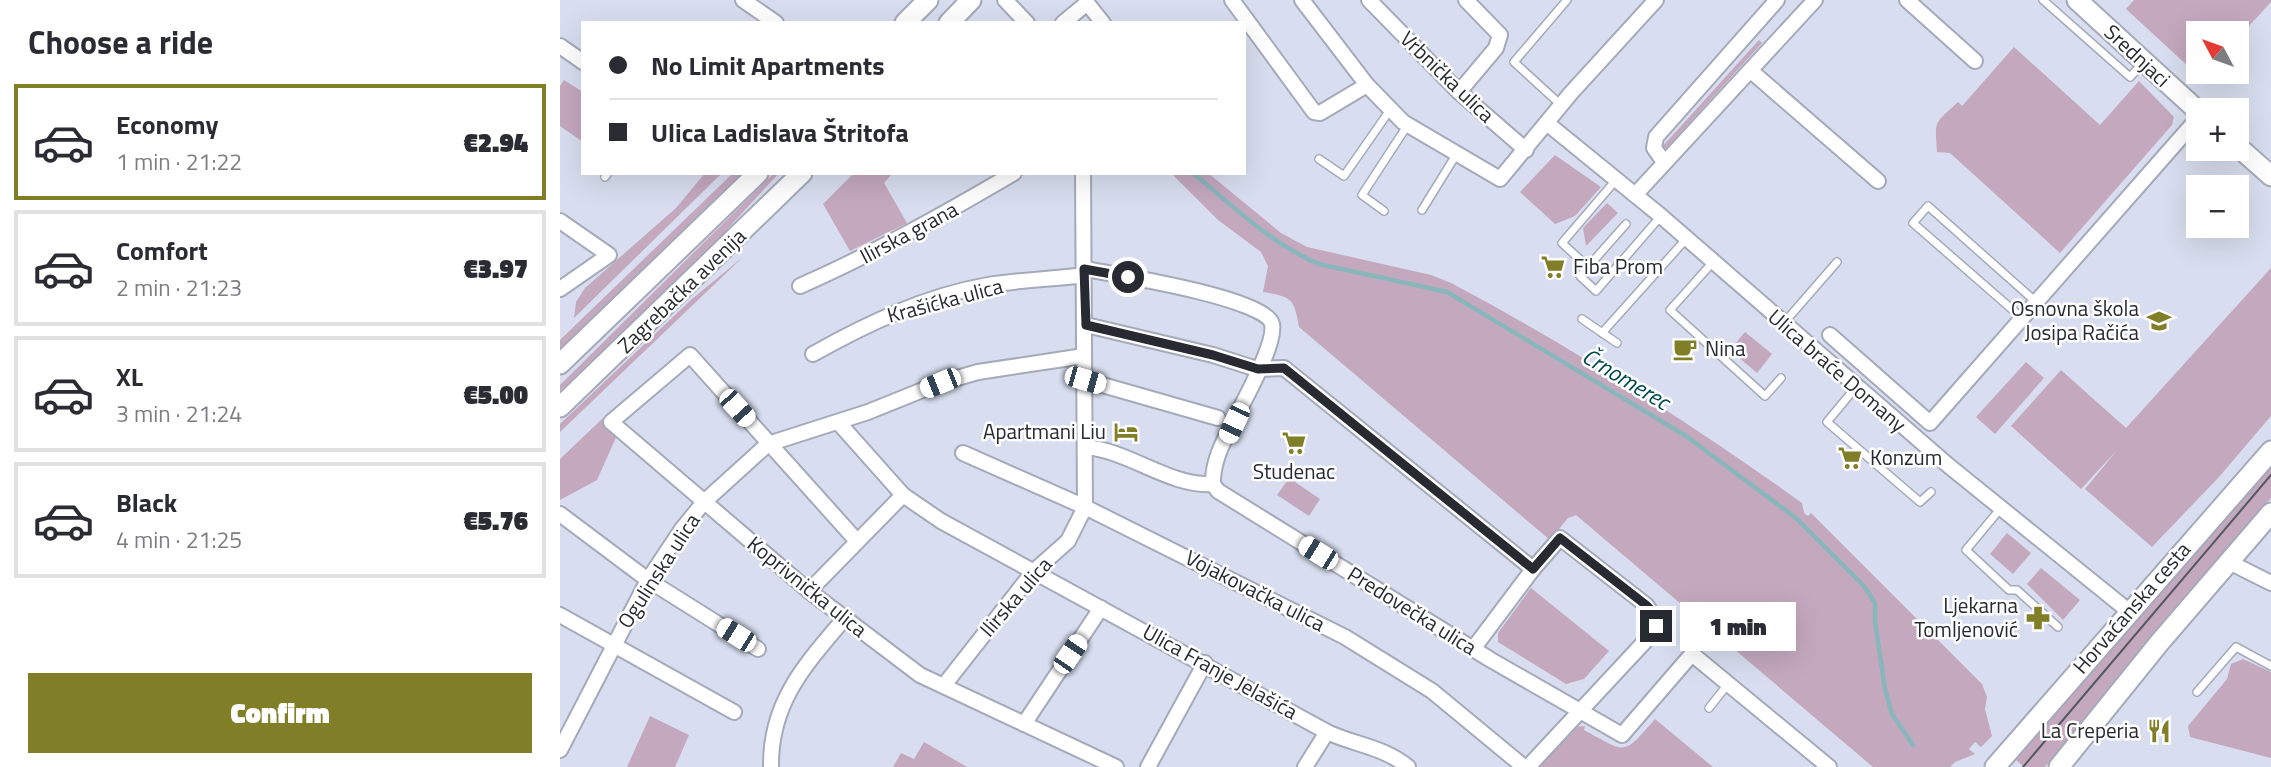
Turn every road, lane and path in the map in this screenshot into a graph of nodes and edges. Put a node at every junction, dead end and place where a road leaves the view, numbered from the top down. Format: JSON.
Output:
{"nodes":[{"id":1,"x":743,"y":0,"type":"edge"},
{"id":2,"x":928,"y":0,"type":"edge"},
{"id":3,"x":971,"y":0,"type":"edge"},
{"id":4,"x":1005,"y":0,"type":"edge"},
{"id":5,"x":1232,"y":0,"type":"edge"},
{"id":6,"x":1302,"y":0,"type":"edge"},
{"id":7,"x":1369,"y":0,"type":"edge"},
{"id":8,"x":1466,"y":0,"type":"edge"},
{"id":9,"x":1567,"y":0,"type":"edge"},
{"id":10,"x":1656,"y":0,"type":"edge"},
{"id":11,"x":1777,"y":0,"type":"edge"},
{"id":12,"x":1815,"y":0,"type":"edge"},
{"id":13,"x":1907,"y":0,"type":"edge"},
{"id":14,"x":2043,"y":0,"type":"edge"},
{"id":15,"x":2077,"y":0,"type":"edge"},
{"id":16,"x":773,"y":21,"type":"edge"},
{"id":17,"x":907,"y":21,"type":"edge"},
{"id":18,"x":951,"y":21,"type":"edge"},
{"id":19,"x":1025,"y":21,"type":"edge"},
{"id":20,"x":1065,"y":21,"type":"edge"},
{"id":21,"x":1101,"y":21,"type":"edge"},
{"id":22,"x":560,"y":46,"type":"edge"},
{"id":23,"x":581,"y":61,"type":"edge"},
{"id":24,"x":1975,"y":61,"type":"dead end"},
{"id":25,"x":2144,"y":61,"type":"junction"},
{"id":26,"x":1751,"y":71,"type":"junction"},
{"id":27,"x":1367,"y":85,"type":"junction"},
{"id":28,"x":1459,"y":92,"type":"junction"},
{"id":29,"x":2186,"y":100,"type":"edge"},
{"id":30,"x":1561,"y":105,"type":"junction"},
{"id":31,"x":1390,"y":110,"type":"junction"},
{"id":32,"x":1548,"y":124,"type":"junction"},
{"id":33,"x":1407,"y":126,"type":"junction"},
{"id":34,"x":2186,"y":132,"type":"edge"},
{"id":35,"x":1526,"y":150,"type":"junction"},
{"id":36,"x":1456,"y":155,"type":"junction"},
{"id":37,"x":2249,"y":157,"type":"edge"},
{"id":38,"x":1319,"y":159,"type":"dead end"},
{"id":39,"x":1664,"y":162,"type":"junction"},
{"id":40,"x":756,"y":175,"type":"edge"},
{"id":41,"x":800,"y":175,"type":"edge"},
{"id":42,"x":1011,"y":175,"type":"edge"},
{"id":43,"x":1083,"y":175,"type":"edge"},
{"id":44,"x":2271,"y":177,"type":"edge"},
{"id":45,"x":1616,"y":180,"type":"junction"},
{"id":46,"x":1878,"y":181,"type":"dead end"},
{"id":47,"x":1635,"y":195,"type":"junction"},
{"id":48,"x":1422,"y":210,"type":"dead end"},
{"id":49,"x":1384,"y":211,"type":"dead end"},
{"id":50,"x":1661,"y":216,"type":"junction"},
{"id":51,"x":560,"y":221,"type":"edge"},
{"id":52,"x":1626,"y":224,"type":"dead end"},
{"id":53,"x":1686,"y":239,"type":"junction"},
{"id":54,"x":1713,"y":262,"type":"junction"},
{"id":55,"x":1837,"y":262,"type":"dead end"},
{"id":56,"x":1588,"y":267,"type":"junction"},
{"id":57,"x":1084,"y":272,"type":"junction"},
{"id":58,"x":800,"y":286,"type":"dead end"},
{"id":59,"x":560,"y":289,"type":"edge"},
{"id":60,"x":2036,"y":302,"type":"junction"},
{"id":61,"x":2022,"y":318,"type":"junction"},
{"id":62,"x":1583,"y":319,"type":"dead end"},
{"id":63,"x":1782,"y":324,"type":"junction"},
{"id":64,"x":1086,"y":325,"type":"junction"},
{"id":65,"x":1602,"y":333,"type":"junction"},
{"id":66,"x":1830,"y":335,"type":"dead end"},
{"id":67,"x":1617,"y":343,"type":"dead end"},
{"id":68,"x":813,"y":354,"type":"dead end"},
{"id":69,"x":1084,"y":356,"type":"junction"},
{"id":70,"x":560,"y":364,"type":"edge"},
{"id":71,"x":1258,"y":369,"type":"junction"},
{"id":72,"x":1782,"y":378,"type":"dead end"},
{"id":73,"x":1085,"y":380,"type":"junction"},
{"id":74,"x":1856,"y":387,"type":"junction"},
{"id":75,"x":560,"y":407,"type":"edge"},
{"id":76,"x":1218,"y":418,"type":"dead end"},
{"id":77,"x":838,"y":422,"type":"junction"},
{"id":78,"x":768,"y":444,"type":"junction"},
{"id":79,"x":1086,"y":447,"type":"junction"},
{"id":80,"x":2271,"y":451,"type":"edge"},
{"id":81,"x":963,"y":453,"type":"dead end"},
{"id":82,"x":1213,"y":484,"type":"junction"},
{"id":83,"x":1931,"y":492,"type":"dead end"},
{"id":84,"x":903,"y":495,"type":"junction"},
{"id":85,"x":704,"y":502,"type":"junction"},
{"id":86,"x":1085,"y":507,"type":"junction"},
{"id":87,"x":2001,"y":508,"type":"junction"},
{"id":88,"x":2271,"y":513,"type":"edge"},
{"id":89,"x":560,"y":514,"type":"edge"},
{"id":90,"x":856,"y":540,"type":"junction"},
{"id":91,"x":2229,"y":562,"type":"junction"},
{"id":92,"x":1533,"y":569,"type":"junction"},
{"id":93,"x":1033,"y":572,"type":"junction"},
{"id":94,"x":648,"y":580,"type":"junction"},
{"id":95,"x":2271,"y":583,"type":"edge"},
{"id":96,"x":808,"y":591,"type":"junction"},
{"id":97,"x":1101,"y":608,"type":"junction"},
{"id":98,"x":2131,"y":613,"type":"junction"},
{"id":99,"x":560,"y":615,"type":"edge"},
{"id":100,"x":844,"y":619,"type":"junction"},
{"id":101,"x":2058,"y":627,"type":"dead end"},
{"id":102,"x":614,"y":643,"type":"junction"},
{"id":103,"x":758,"y":649,"type":"dead end"},
{"id":104,"x":1473,"y":649,"type":"junction"},
{"id":105,"x":1205,"y":663,"type":"junction"},
{"id":106,"x":2271,"y":666,"type":"edge"},
{"id":107,"x":945,"y":684,"type":"junction"},
{"id":108,"x":1729,"y":684,"type":"junction"},
{"id":109,"x":2197,"y":692,"type":"dead end"},
{"id":110,"x":1709,"y":708,"type":"dead end"},
{"id":111,"x":1580,"y":711,"type":"junction"},
{"id":112,"x":734,"y":712,"type":"dead end"},
{"id":113,"x":1024,"y":724,"type":"junction"},
{"id":114,"x":564,"y":730,"type":"edge"},
{"id":115,"x":1327,"y":732,"type":"junction"},
{"id":116,"x":560,"y":750,"type":"edge"},
{"id":117,"x":1110,"y":766,"type":"edge"},
{"id":118,"x":771,"y":767,"type":"edge"},
{"id":119,"x":1148,"y":767,"type":"edge"},
{"id":120,"x":1305,"y":767,"type":"edge"},
{"id":121,"x":1408,"y":767,"type":"edge"},
{"id":122,"x":1526,"y":767,"type":"edge"},
{"id":123,"x":1829,"y":767,"type":"edge"},
{"id":124,"x":1995,"y":767,"type":"edge"},
{"id":125,"x":2059,"y":767,"type":"edge"}],
"edges":[{"from":1,"to":16,"type":"street"},
{"from":2,"to":17,"type":"street"},
{"from":3,"to":18,"type":"street"},
{"from":4,"to":19,"type":"street"},
{"from":5,"to":27,"type":"street"},
{"from":6,"to":27,"type":"street"},
{"from":7,"to":28,"type":"street","name":"Vrbnička ulica"},
{"from":8,"to":28,"type":"street"},
{"from":9,"to":30,"type":"lane"},
{"from":10,"to":30,"type":"street"},
{"from":11,"to":39,"type":"street"},
{"from":12,"to":26,"type":"street"},
{"from":13,"to":24,"type":"street"},
{"from":14,"to":25,"type":"lane"},
{"from":15,"to":25,"type":"street","name":"Srednjaci"},
{"from":20,"to":21,"type":"street"},
{"from":22,"to":23,"type":"street"},
{"from":25,"to":29,"type":"street","name":"Srednjaci"},
{"from":26,"to":39,"type":"street"},
{"from":26,"to":46,"type":"street"},
{"from":27,"to":31,"type":"street"},
{"from":28,"to":35,"type":"street","name":"Vrbnička ulica"},
{"from":30,"to":32,"type":"street"},
{"from":31,"to":33,"type":"street"},
{"from":31,"to":38,"type":"lane"},
{"from":32,"to":35,"type":"street"},
{"from":32,"to":45,"type":"street","name":"Ulica braće Domany"},
{"from":33,"to":36,"type":"street"},
{"from":33,"to":49,"type":"lane"},
{"from":34,"to":60,"type":"street"},
{"from":35,"to":36,"type":"street"},
{"from":36,"to":48,"type":"lane"},
{"from":37,"to":44,"type":"street"},
{"from":39,"to":47,"type":"street"},
{"from":40,"to":70,"type":"street","name":"Zagrebačka avenija"},
{"from":41,"to":75,"type":"street","name":"Zagrebačka avenija"},
{"from":42,"to":58,"type":"street","name":"Ilirska grana"},
{"from":43,"to":57,"type":"street","name":"Ilirska ulica"},
{"from":45,"to":47,"type":"street","name":"Ulica braće Domany"},
{"from":45,"to":56,"type":"lane"},
{"from":47,"to":50,"type":"street","name":"Ulica braće Domany"},
{"from":50,"to":53,"type":"street","name":"Ulica braće Domany"},
{"from":50,"to":56,"type":"lane"},
{"from":51,"to":59,"type":"street"},
{"from":52,"to":56,"type":"lane"},
{"from":53,"to":54,"type":"street","name":"Ulica braće Domany"},
{"from":53,"to":65,"type":"lane"},
{"from":54,"to":63,"type":"street","name":"Ulica braće Domany"},
{"from":54,"to":72,"type":"lane"},
{"from":55,"to":63,"type":"lane"},
{"from":57,"to":64,"type":"street","name":"Ilirska ulica"},
{"from":57,"to":68,"type":"street","name":"Krašićka ulica"},
{"from":57,"to":71,"type":"street","name":"Krašićka ulica"},
{"from":60,"to":61,"type":"street"},
{"from":60,"to":61,"type":"lane"},
{"from":61,"to":66,"type":"street"},
{"from":62,"to":65,"type":"lane"},
{"from":63,"to":74,"type":"street","name":"Ulica braće Domany"},
{"from":64,"to":69,"type":"street","name":"Ilirska ulica"},
{"from":64,"to":71,"type":"street"},
{"from":65,"to":67,"type":"lane"},
{"from":69,"to":73,"type":"street","name":"Ilirska ulica"},
{"from":69,"to":77,"type":"street","name":"Ogulinska ulica"},
{"from":71,"to":82,"type":"street"},
{"from":71,"to":92,"type":"street"},
{"from":73,"to":76,"type":"street"},
{"from":73,"to":79,"type":"street","name":"Ilirska ulica"},
{"from":74,"to":83,"type":"lane"},
{"from":74,"to":87,"type":"street","name":"Ulica braće Domany"},
{"from":77,"to":78,"type":"street","name":"Ogulinska ulica"},
{"from":77,"to":84,"type":"street","name":"Ulica Franje Jelašića"},
{"from":78,"to":85,"type":"street","name":"Ogulinska ulica"},
{"from":78,"to":85,"type":"street","name":"Koprivnička ulica"},
{"from":78,"to":90,"type":"street"},
{"from":79,"to":82,"type":"street","name":"Predovečka ulica"},
{"from":79,"to":86,"type":"street","name":"Ilirska ulica"},
{"from":80,"to":98,"type":"street","name":"Horvaćanska cesta"},
{"from":81,"to":86,"type":"street","name":"Vojakovačka ulica"},
{"from":82,"to":104,"type":"street","name":"Predovečka ulica"},
{"from":84,"to":90,"type":"street"},
{"from":84,"to":93,"type":"street","name":"Ulica Franje Jelašića"},
{"from":85,"to":94,"type":"street","name":"Ogulinska ulica"},
{"from":85,"to":96,"type":"street","name":"Koprivnička ulica"},
{"from":86,"to":93,"type":"street","name":"Ilirska ulica"},
{"from":86,"to":122,"type":"street","name":"Vojakovačka ulica"},
{"from":87,"to":98,"type":"street","name":"Ulica braće Domany"},
{"from":87,"to":101,"type":"lane"},
{"from":88,"to":91,"type":"street","name":"Horvaćanska cesta"},
{"from":89,"to":94,"type":"street"},
{"from":90,"to":96,"type":"street"},
{"from":91,"to":95,"type":"street"},
{"from":91,"to":125,"type":"street","name":"Horvaćanska cesta"},
{"from":92,"to":104,"type":"street"},
{"from":92,"to":111,"type":"street"},
{"from":93,"to":97,"type":"street","name":"Ulica Franje Jelašića"},
{"from":93,"to":107,"type":"street","name":"Ilirska ulica"},
{"from":94,"to":102,"type":"street","name":"Ogulinska ulica"},
{"from":94,"to":103,"type":"street"},
{"from":96,"to":100,"type":"street","name":"Koprivnička ulica"},
{"from":97,"to":105,"type":"street","name":"Ulica Franje Jelašića"},
{"from":97,"to":113,"type":"street"},
{"from":98,"to":124,"type":"street","name":"Horvaćanska cesta"},
{"from":99,"to":102,"type":"street"},
{"from":100,"to":107,"type":"street","name":"Koprivnička ulica"},
{"from":100,"to":118,"type":"street"},
{"from":102,"to":112,"type":"street"},
{"from":102,"to":114,"type":"street","name":"Ogulinska ulica"},
{"from":104,"to":111,"type":"street","name":"Predovečka ulica"},
{"from":105,"to":115,"type":"street","name":"Ulica Franje Jelašića"},
{"from":105,"to":119,"type":"street"},
{"from":106,"to":109,"type":"lane"},
{"from":107,"to":113,"type":"street","name":"Koprivnička ulica"},
{"from":108,"to":110,"type":"lane"},
{"from":108,"to":111,"type":"street","name":"Predovečka ulica"},
{"from":108,"to":123,"type":"street"},
{"from":111,"to":122,"type":"street"},
{"from":113,"to":117,"type":"street","name":"Koprivnička ulica"},
{"from":114,"to":116,"type":"street","name":"Ogulinska ulica"},
{"from":115,"to":120,"type":"street"},
{"from":115,"to":121,"type":"street","name":"Ulica Franje Jelašića"}]}
